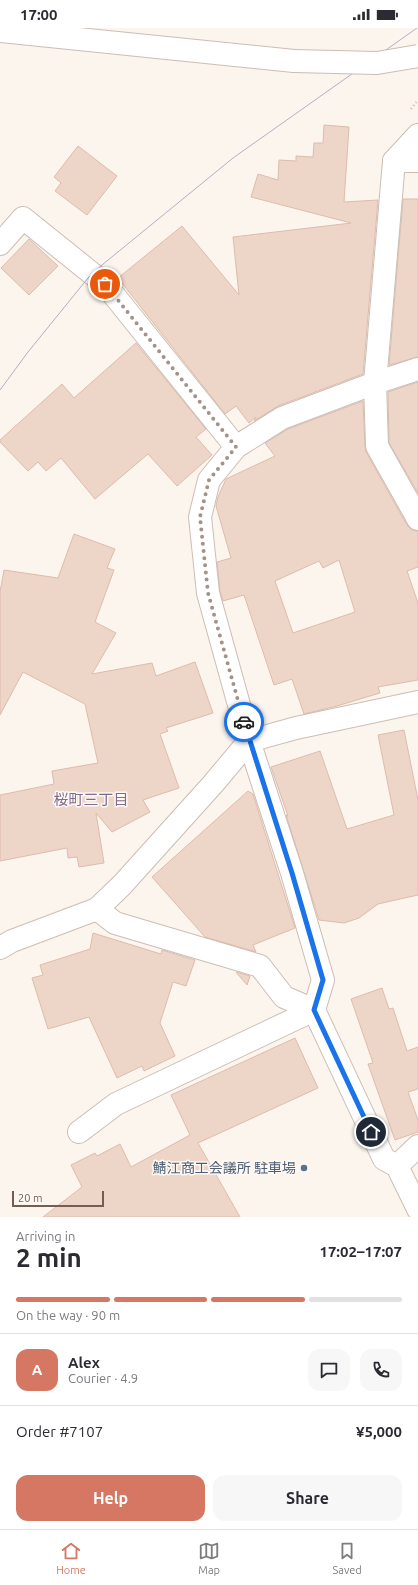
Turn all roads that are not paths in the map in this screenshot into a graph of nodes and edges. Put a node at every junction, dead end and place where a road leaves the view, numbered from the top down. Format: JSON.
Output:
{"nodes":[{"id":1,"x":0,"y":31,"type":"edge"},
{"id":2,"x":418,"y":56,"type":"edge"},
{"id":3,"x":418,"y":135,"type":"edge"},
{"id":4,"x":394,"y":161,"type":"junction"},
{"id":5,"x":418,"y":161,"type":"edge"},
{"id":6,"x":0,"y":244,"type":"edge"},
{"id":7,"x":418,"y":369,"type":"edge"},
{"id":8,"x":375,"y":383,"type":"junction"},
{"id":9,"x":236,"y":447,"type":"junction"},
{"id":10,"x":418,"y":520,"type":"edge"},
{"id":11,"x":418,"y":702,"type":"edge"},
{"id":12,"x":249,"y":741,"type":"junction"},
{"id":13,"x":97,"y":909,"type":"junction"},
{"id":14,"x":0,"y":948,"type":"edge"},
{"id":15,"x":314,"y":1010,"type":"junction"},
{"id":16,"x":79,"y":1132,"type":"dead end"},
{"id":17,"x":418,"y":1146,"type":"edge"},
{"id":18,"x":397,"y":1166,"type":"junction"},
{"id":19,"x":418,"y":1209,"type":"edge"}],
"edges":[{"from":1,"to":2,"type":"street","bridge":true},
{"from":3,"to":4,"type":"street"},
{"from":4,"to":5,"type":"street"},
{"from":4,"to":8,"type":"street"},
{"from":6,"to":9,"type":"street"},
{"from":7,"to":8,"type":"street"},
{"from":8,"to":9,"type":"street"},
{"from":8,"to":10,"type":"street"},
{"from":9,"to":12,"type":"street"},
{"from":11,"to":12,"type":"street"},
{"from":12,"to":13,"type":"street"},
{"from":12,"to":15,"type":"street"},
{"from":13,"to":14,"type":"street"},
{"from":13,"to":15,"type":"street"},
{"from":15,"to":16,"type":"street"},
{"from":15,"to":18,"type":"street"},
{"from":17,"to":18,"type":"street"},
{"from":18,"to":19,"type":"street"}]}
